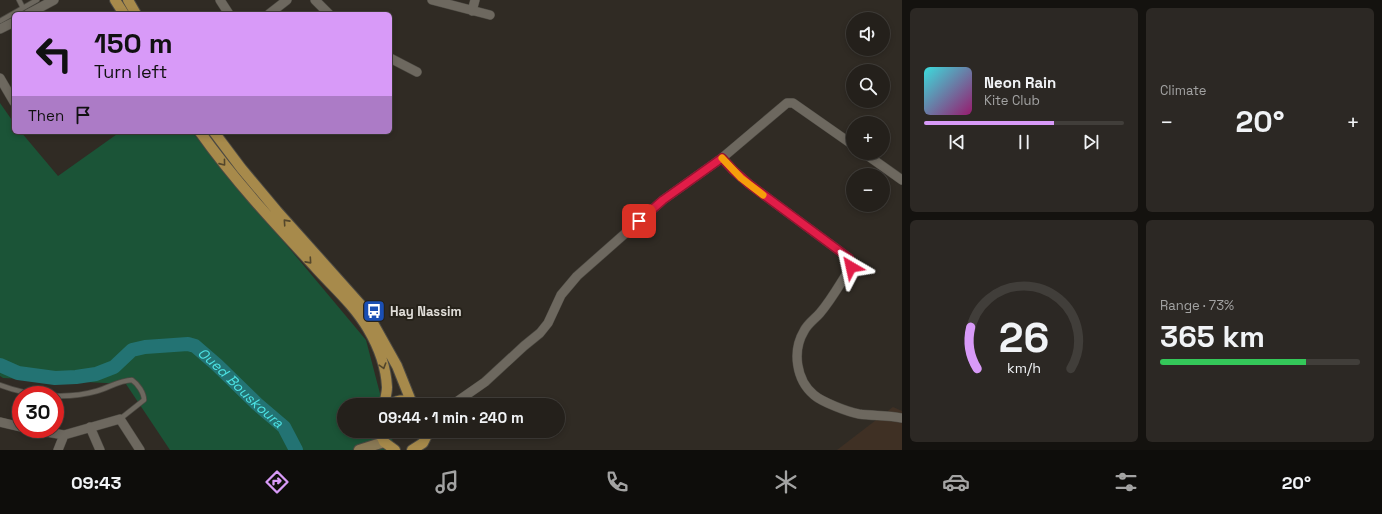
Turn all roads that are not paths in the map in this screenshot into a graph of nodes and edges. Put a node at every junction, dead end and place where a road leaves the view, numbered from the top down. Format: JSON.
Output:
{"nodes":[{"id":1,"x":19,"y":0,"type":"edge"},
{"id":2,"x":54,"y":0,"type":"edge"},
{"id":3,"x":115,"y":0,"type":"edge"},
{"id":4,"x":128,"y":0,"type":"edge"},
{"id":5,"x":220,"y":0,"type":"edge"},
{"id":6,"x":287,"y":0,"type":"edge"},
{"id":7,"x":315,"y":0,"type":"edge"},
{"id":8,"x":432,"y":0,"type":"edge"},
{"id":9,"x":475,"y":0,"type":"edge"},
{"id":10,"x":38,"y":8,"type":"edge"},
{"id":11,"x":25,"y":11,"type":"edge"},
{"id":12,"x":472,"y":11,"type":"junction"},
{"id":13,"x":123,"y":12,"type":"edge"},
{"id":14,"x":135,"y":12,"type":"edge"},
{"id":15,"x":228,"y":12,"type":"edge"},
{"id":16,"x":272,"y":12,"type":"edge"},
{"id":17,"x":327,"y":12,"type":"edge"},
{"id":18,"x":490,"y":15,"type":"dead end"},
{"id":19,"x":12,"y":16,"type":"edge"},
{"id":20,"x":0,"y":20,"type":"edge"},
{"id":21,"x":12,"y":23,"type":"edge"},
{"id":22,"x":0,"y":29,"type":"edge"},
{"id":23,"x":392,"y":59,"type":"edge"},
{"id":24,"x":417,"y":72,"type":"dead end"},
{"id":25,"x":0,"y":78,"type":"edge"},
{"id":26,"x":12,"y":99,"type":"edge"},
{"id":27,"x":202,"y":134,"type":"edge"},
{"id":28,"x":216,"y":134,"type":"edge"},
{"id":29,"x":846,"y":141,"type":"edge"},
{"id":30,"x":722,"y":158,"type":"junction"},
{"id":31,"x":874,"y":160,"type":"edge"},
{"id":32,"x":902,"y":180,"type":"edge"},
{"id":33,"x":0,"y":385,"type":"edge"},
{"id":34,"x":385,"y":398,"type":"edge"},
{"id":35,"x":413,"y":398,"type":"edge"},
{"id":36,"x":462,"y":398,"type":"edge"},
{"id":37,"x":902,"y":418,"type":"edge"},
{"id":38,"x":120,"y":419,"type":"junction"},
{"id":39,"x":0,"y":422,"type":"edge"},
{"id":40,"x":12,"y":425,"type":"edge"},
{"id":41,"x":90,"y":427,"type":"junction"},
{"id":42,"x":64,"y":435,"type":"edge"},
{"id":43,"x":63,"y":438,"type":"edge"},
{"id":44,"x":379,"y":438,"type":"edge"},
{"id":45,"x":383,"y":438,"type":"edge"},
{"id":46,"x":422,"y":447,"type":"edge"},
{"id":47,"x":58,"y":450,"type":"edge"},
{"id":48,"x":100,"y":450,"type":"edge"},
{"id":49,"x":140,"y":450,"type":"edge"},
{"id":50,"x":359,"y":450,"type":"edge"},
{"id":51,"x":395,"y":450,"type":"edge"},
{"id":52,"x":412,"y":450,"type":"edge"}],
"edges":[{"from":1,"to":11,"type":"lane"},
{"from":2,"to":10,"type":"street"},
{"from":3,"to":13,"type":"main road"},
{"from":4,"to":14,"type":"main road"},
{"from":5,"to":15,"type":"street"},
{"from":6,"to":16,"type":"street"},
{"from":7,"to":17,"type":"street"},
{"from":8,"to":12,"type":"street"},
{"from":9,"to":12,"type":"street"},
{"from":10,"to":11,"type":"street"},
{"from":12,"to":18,"type":"street"},
{"from":19,"to":20,"type":"lane"},
{"from":21,"to":22,"type":"street"},
{"from":23,"to":24,"type":"street"},
{"from":25,"to":26,"type":"street"},
{"from":27,"to":34,"type":"main road","one_way":true},
{"from":35,"to":28,"type":"main road","one_way":true},
{"from":29,"to":30,"type":"street"},
{"from":30,"to":36,"type":"street"},
{"from":30,"to":37,"type":"street"},
{"from":31,"to":32,"type":"street"},
{"from":33,"to":38,"type":"lane"},
{"from":38,"to":41,"type":"street"},
{"from":38,"to":49,"type":"street"},
{"from":39,"to":40,"type":"street"},
{"from":41,"to":42,"type":"street"},
{"from":41,"to":48,"type":"street"},
{"from":43,"to":47,"type":"street"},
{"from":44,"to":50,"type":"street"},
{"from":45,"to":51,"type":"main road"},
{"from":46,"to":52,"type":"main road"}]}
